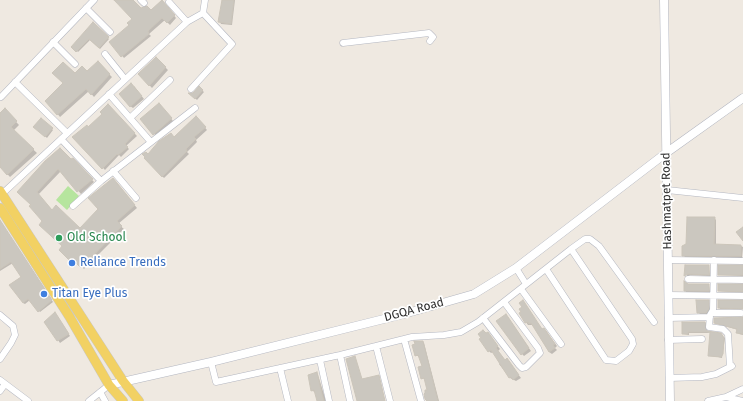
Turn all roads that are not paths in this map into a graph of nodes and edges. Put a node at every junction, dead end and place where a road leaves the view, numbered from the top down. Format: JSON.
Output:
{"nodes":[{"id":1,"x":94,"y":0,"type":"edge"},
{"id":2,"x":205,"y":0,"type":"edge"},
{"id":3,"x":664,"y":0,"type":"edge"},
{"id":4,"x":169,"y":2,"type":"dead end"},
{"id":5,"x":86,"y":8,"type":"junction"},
{"id":6,"x":203,"y":12,"type":"junction"},
{"id":7,"x":187,"y":22,"type":"junction"},
{"id":8,"x":110,"y":32,"type":"dead end"},
{"id":9,"x":430,"y":41,"type":"dead end"},
{"id":10,"x":53,"y":42,"type":"junction"},
{"id":11,"x":342,"y":43,"type":"dead end"},
{"id":12,"x":105,"y":54,"type":"dead end"},
{"id":13,"x":75,"y":64,"type":"dead end"},
{"id":14,"x":125,"y":79,"type":"junction"},
{"id":15,"x":170,"y":80,"type":"dead end"},
{"id":16,"x":15,"y":82,"type":"junction"},
{"id":17,"x":191,"y":90,"type":"dead end"},
{"id":18,"x":109,"y":94,"type":"junction"},
{"id":19,"x":1,"y":96,"type":"dead end"},
{"id":20,"x":743,"y":98,"type":"edge"},
{"id":21,"x":196,"y":108,"type":"dead end"},
{"id":22,"x":130,"y":118,"type":"junction"},
{"id":23,"x":67,"y":133,"type":"junction"},
{"id":24,"x":60,"y":139,"type":"junction"},
{"id":25,"x":150,"y":141,"type":"junction"},
{"id":26,"x":666,"y":153,"type":"junction"},
{"id":27,"x":113,"y":171,"type":"junction"},
{"id":28,"x":101,"y":181,"type":"junction"},
{"id":29,"x":667,"y":190,"type":"junction"},
{"id":30,"x":1,"y":192,"type":"edge"},
{"id":31,"x":136,"y":198,"type":"dead end"},
{"id":32,"x":743,"y":198,"type":"edge"},
{"id":33,"x":73,"y":206,"type":"dead end"},
{"id":34,"x":0,"y":208,"type":"edge"},
{"id":35,"x":571,"y":249,"type":"junction"},
{"id":36,"x":668,"y":260,"type":"junction"},
{"id":37,"x":714,"y":260,"type":"junction"},
{"id":38,"x":742,"y":261,"type":"dead end"},
{"id":39,"x":516,"y":268,"type":"junction"},
{"id":40,"x":546,"y":269,"type":"junction"},
{"id":41,"x":688,"y":279,"type":"dead end"},
{"id":42,"x":713,"y":280,"type":"junction"},
{"id":43,"x":743,"y":280,"type":"edge"},
{"id":44,"x":523,"y":286,"type":"junction"},
{"id":45,"x":713,"y":294,"type":"junction"},
{"id":46,"x":668,"y":295,"type":"junction"},
{"id":47,"x":743,"y":296,"type":"edge"},
{"id":48,"x":504,"y":302,"type":"junction"},
{"id":49,"x":741,"y":313,"type":"dead end"},
{"id":50,"x":0,"y":315,"type":"edge"},
{"id":51,"x":711,"y":315,"type":"junction"},
{"id":52,"x":483,"y":318,"type":"junction"},
{"id":53,"x":668,"y":318,"type":"junction"},
{"id":54,"x":654,"y":322,"type":"dead end"},
{"id":55,"x":404,"y":339,"type":"junction"},
{"id":56,"x":702,"y":339,"type":"dead end"},
{"id":57,"x":668,"y":340,"type":"junction"},
{"id":58,"x":561,"y":344,"type":"dead end"},
{"id":59,"x":376,"y":346,"type":"junction"},
{"id":60,"x":340,"y":355,"type":"junction"},
{"id":61,"x":0,"y":359,"type":"edge"},
{"id":62,"x":320,"y":360,"type":"junction"},
{"id":63,"x":211,"y":362,"type":"junction"},
{"id":64,"x":280,"y":368,"type":"junction"},
{"id":65,"x":669,"y":378,"type":"junction"},
{"id":66,"x":122,"y":381,"type":"junction"},
{"id":67,"x":3,"y":382,"type":"edge"},
{"id":68,"x":109,"y":384,"type":"junction"},
{"id":69,"x":743,"y":389,"type":"edge"},
{"id":70,"x":0,"y":391,"type":"edge"},
{"id":71,"x":100,"y":392,"type":"junction"},
{"id":72,"x":726,"y":397,"type":"junction"},
{"id":73,"x":28,"y":401,"type":"edge"},
{"id":74,"x":89,"y":401,"type":"edge"},
{"id":75,"x":105,"y":401,"type":"edge"},
{"id":76,"x":123,"y":401,"type":"edge"},
{"id":77,"x":139,"y":401,"type":"edge"},
{"id":78,"x":288,"y":401,"type":"edge"},
{"id":79,"x":329,"y":401,"type":"edge"},
{"id":80,"x":350,"y":401,"type":"edge"},
{"id":81,"x":390,"y":401,"type":"edge"},
{"id":82,"x":421,"y":401,"type":"edge"},
{"id":83,"x":670,"y":401,"type":"edge"},
{"id":84,"x":708,"y":401,"type":"edge"},
{"id":85,"x":743,"y":401,"type":"edge"}],
"edges":[{"from":1,"to":5,"type":"street"},
{"from":2,"to":6,"type":"street"},
{"from":3,"to":26,"type":"main road","name":"Hashmatpet Road"},
{"from":4,"to":7,"type":"street"},
{"from":5,"to":8,"type":"street"},
{"from":5,"to":10,"type":"street"},
{"from":6,"to":7,"type":"street"},
{"from":6,"to":17,"type":"street"},
{"from":7,"to":14,"type":"street"},
{"from":9,"to":11,"type":"street"},
{"from":10,"to":13,"type":"street"},
{"from":10,"to":16,"type":"street"},
{"from":12,"to":14,"type":"street"},
{"from":14,"to":18,"type":"street"},
{"from":15,"to":22,"type":"street"},
{"from":16,"to":19,"type":"street"},
{"from":16,"to":23,"type":"street"},
{"from":18,"to":22,"type":"street"},
{"from":18,"to":23,"type":"street"},
{"from":20,"to":26,"type":"main road","name":"DGQA Road"},
{"from":21,"to":25,"type":"street"},
{"from":22,"to":25,"type":"street"},
{"from":23,"to":24,"type":"street"},
{"from":24,"to":28,"type":"street"},
{"from":24,"to":30,"type":"street"},
{"from":25,"to":27,"type":"street"},
{"from":26,"to":29,"type":"main road","name":"Hashmatpet Road"},
{"from":26,"to":39,"type":"main road","name":"DGQA Road"},
{"from":27,"to":28,"type":"street"},
{"from":27,"to":31,"type":"street"},
{"from":28,"to":33,"type":"street"},
{"from":29,"to":32,"type":"street"},
{"from":29,"to":36,"type":"main road","name":"Hashmatpet Road"},
{"from":30,"to":66,"type":"main road"},
{"from":34,"to":68,"type":"main road"},
{"from":35,"to":40,"type":"street"},
{"from":35,"to":40,"type":"street"},
{"from":35,"to":54,"type":"street"},
{"from":36,"to":37,"type":"street"},
{"from":36,"to":46,"type":"main road","name":"Hashmatpet Road"},
{"from":37,"to":38,"type":"street"},
{"from":37,"to":42,"type":"street"},
{"from":39,"to":44,"type":"street"},
{"from":39,"to":63,"type":"main road","name":"DGQA Road"},
{"from":40,"to":44,"type":"street"},
{"from":41,"to":42,"type":"street"},
{"from":42,"to":43,"type":"street"},
{"from":42,"to":45,"type":"street"},
{"from":44,"to":48,"type":"street"},
{"from":44,"to":58,"type":"street"},
{"from":45,"to":46,"type":"street"},
{"from":45,"to":47,"type":"street"},
{"from":45,"to":51,"type":"street"},
{"from":46,"to":53,"type":"main road","name":"Hashmatpet Road"},
{"from":48,"to":52,"type":"street"},
{"from":48,"to":52,"type":"street"},
{"from":49,"to":51,"type":"street"},
{"from":50,"to":61,"type":"street"},
{"from":51,"to":53,"type":"street"},
{"from":51,"to":65,"type":"street"},
{"from":52,"to":55,"type":"street"},
{"from":53,"to":57,"type":"main road","name":"Hashmatpet Road"},
{"from":55,"to":59,"type":"street"},
{"from":55,"to":82,"type":"street"},
{"from":56,"to":57,"type":"street"},
{"from":57,"to":65,"type":"main road","name":"Hashmatpet Road"},
{"from":59,"to":60,"type":"street"},
{"from":59,"to":81,"type":"street"},
{"from":60,"to":62,"type":"street"},
{"from":60,"to":80,"type":"street"},
{"from":62,"to":64,"type":"street"},
{"from":62,"to":79,"type":"street"},
{"from":63,"to":64,"type":"street"},
{"from":63,"to":66,"type":"main road","name":"DGQA Road"},
{"from":64,"to":78,"type":"street"},
{"from":65,"to":83,"type":"main road","name":"Hashmatpet Road"},
{"from":66,"to":68,"type":"main road","name":"DGQA Road"},
{"from":66,"to":77,"type":"main road"},
{"from":67,"to":70,"type":"street"},
{"from":67,"to":73,"type":"street"},
{"from":68,"to":71,"type":"street"},
{"from":68,"to":76,"type":"main road"},
{"from":69,"to":72,"type":"street"},
{"from":71,"to":74,"type":"street"},
{"from":71,"to":75,"type":"street"},
{"from":72,"to":84,"type":"street"},
{"from":72,"to":85,"type":"street"}]}
